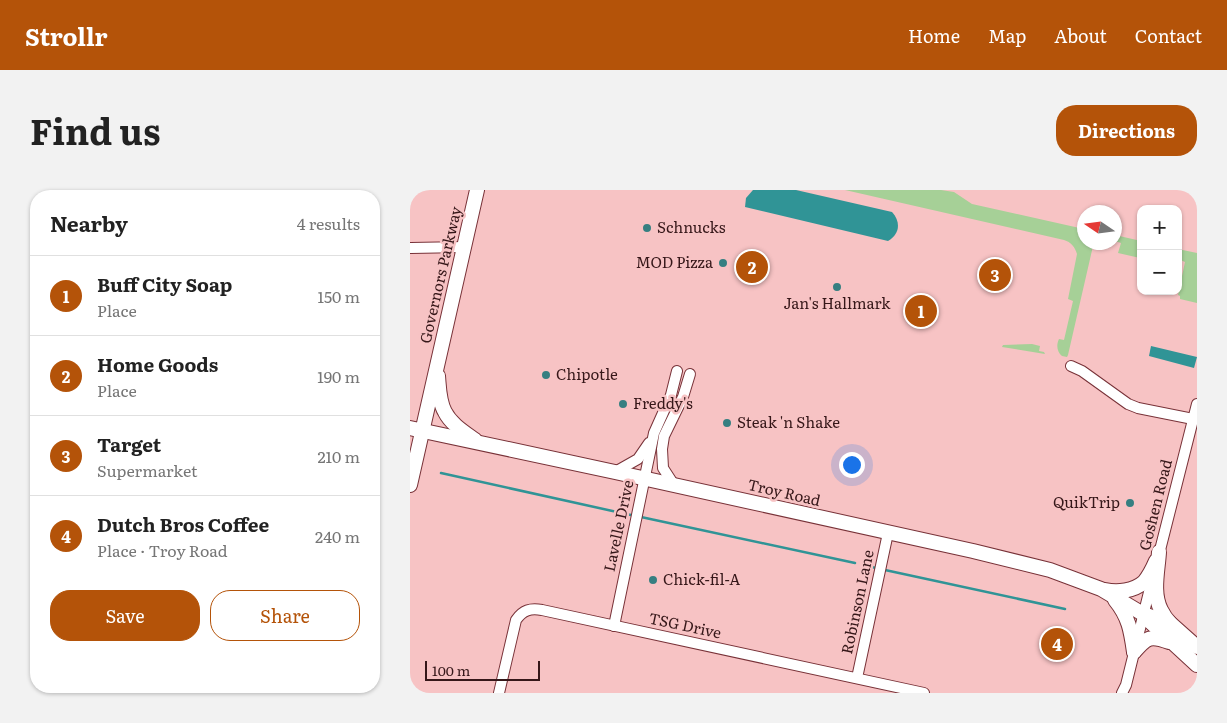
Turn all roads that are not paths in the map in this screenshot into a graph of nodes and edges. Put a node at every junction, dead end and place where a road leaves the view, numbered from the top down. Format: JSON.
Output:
{"nodes":[{"id":1,"x":477,"y":190,"type":"edge"},
{"id":2,"x":464,"y":247,"type":"junction"},
{"id":3,"x":411,"y":248,"type":"dead end"},
{"id":4,"x":1071,"y":366,"type":"dead end"},
{"id":5,"x":437,"y":367,"type":"junction"},
{"id":6,"x":677,"y":371,"type":"dead end"},
{"id":7,"x":690,"y":374,"type":"dead end"},
{"id":8,"x":1197,"y":404,"type":"edge"},
{"id":9,"x":1193,"y":419,"type":"junction"},
{"id":10,"x":416,"y":430,"type":"edge"},
{"id":11,"x":654,"y":433,"type":"junction"},
{"id":12,"x":477,"y":442,"type":"junction"},
{"id":13,"x":615,"y":472,"type":"junction"},
{"id":14,"x":644,"y":478,"type":"junction"},
{"id":15,"x":410,"y":485,"type":"edge"},
{"id":16,"x":674,"y":485,"type":"junction"},
{"id":17,"x":888,"y":533,"type":"junction"},
{"id":18,"x":1159,"y":555,"type":"junction"},
{"id":19,"x":1106,"y":592,"type":"junction"},
{"id":20,"x":1143,"y":614,"type":"junction"},
{"id":21,"x":1170,"y":624,"type":"junction"},
{"id":22,"x":614,"y":626,"type":"junction"},
{"id":23,"x":1174,"y":644,"type":"junction"},
{"id":24,"x":1197,"y":647,"type":"edge"},
{"id":25,"x":1134,"y":652,"type":"junction"},
{"id":26,"x":1197,"y":665,"type":"edge"},
{"id":27,"x":857,"y":678,"type":"junction"},
{"id":28,"x":1124,"y":690,"type":"edge"},
{"id":29,"x":499,"y":693,"type":"edge"},
{"id":30,"x":924,"y":693,"type":"edge"}],
"edges":[{"from":1,"to":2,"type":"main road","name":"Governors Parkway"},
{"from":2,"to":3,"type":"street"},
{"from":2,"to":5,"type":"main road","name":"Governors Parkway"},
{"from":4,"to":9,"type":"street"},
{"from":5,"to":10,"type":"main road","name":"Governors Parkway"},
{"from":5,"to":12,"type":"main road"},
{"from":6,"to":11,"type":"street","name":"Lavelle Drive"},
{"from":7,"to":16,"type":"street"},
{"from":8,"to":9,"type":"street","name":"Goshen Road"},
{"from":9,"to":18,"type":"street","name":"Goshen Road"},
{"from":10,"to":12,"type":"main road","name":"Troy Road"},
{"from":10,"to":15,"type":"main road","name":"Governors Parkway"},
{"from":11,"to":13,"type":"street","name":"Lavelle Drive"},
{"from":11,"to":14,"type":"street","name":"Lavelle Drive"},
{"from":12,"to":13,"type":"main road","name":"Troy Road"},
{"from":13,"to":14,"type":"main road","name":"Troy Road"},
{"from":14,"to":16,"type":"main road","name":"Troy Road"},
{"from":14,"to":22,"type":"street","name":"Lavelle Drive"},
{"from":16,"to":17,"type":"main road","name":"Troy Road"},
{"from":17,"to":19,"type":"main road","name":"Troy Road"},
{"from":17,"to":27,"type":"street","name":"Robinson Lane"},
{"from":18,"to":19,"type":"main road"},
{"from":18,"to":20,"type":"street","name":"Goshen Road"},
{"from":18,"to":21,"type":"main road"},
{"from":19,"to":20,"type":"main road","name":"Troy Road"},
{"from":19,"to":25,"type":"main road"},
{"from":20,"to":21,"type":"main road","name":"Troy Road"},
{"from":20,"to":23,"type":"main road","name":"Troy Road"},
{"from":20,"to":25,"type":"street","name":"Goshen Road"},
{"from":21,"to":24,"type":"main road","name":"Troy Road"},
{"from":22,"to":27,"type":"street","name":"TSG Drive"},
{"from":22,"to":29,"type":"street","name":"TSG Drive"},
{"from":23,"to":25,"type":"main road"},
{"from":23,"to":26,"type":"main road","name":"Troy Road"},
{"from":25,"to":28,"type":"street","name":"Goshen Road"},
{"from":27,"to":30,"type":"street","name":"TSG Drive"}]}
